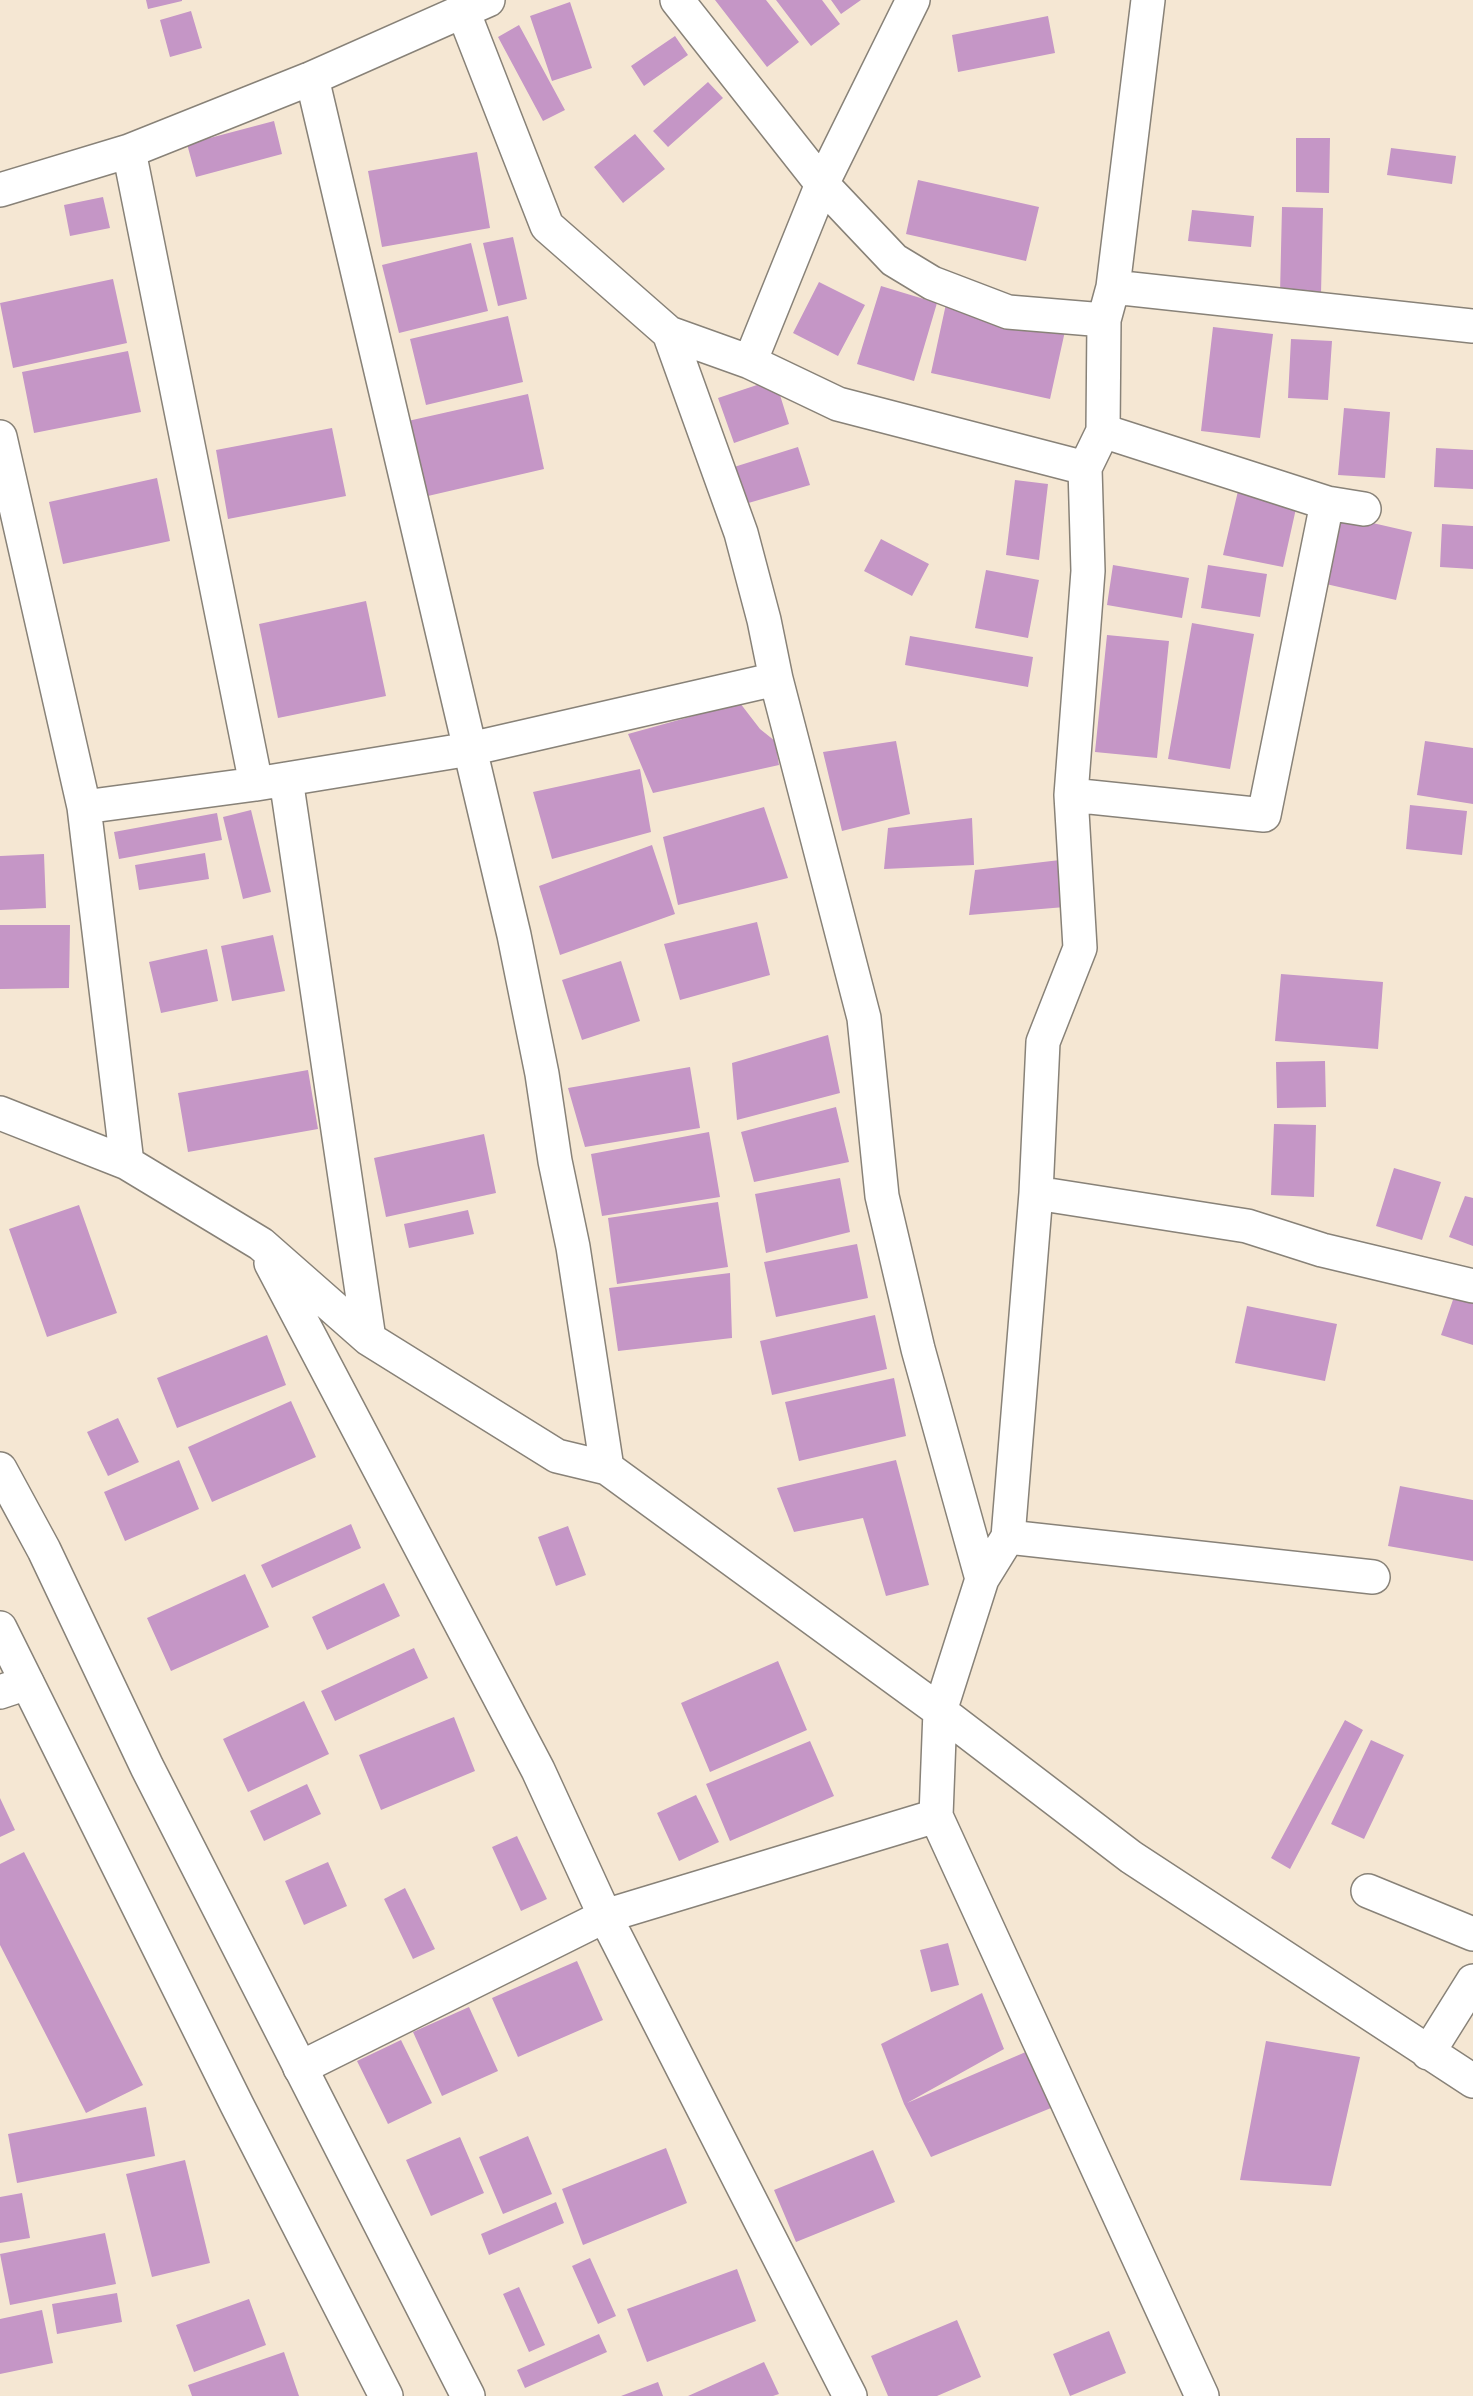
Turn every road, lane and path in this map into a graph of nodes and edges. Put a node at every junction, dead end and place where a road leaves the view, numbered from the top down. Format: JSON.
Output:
{"nodes":[{"id":1,"x":677,"y":0,"type":"edge"},
{"id":2,"x":913,"y":0,"type":"edge"},
{"id":3,"x":1148,"y":0,"type":"edge"},
{"id":4,"x":475,"y":5,"type":"edge"},
{"id":5,"x":312,"y":78,"type":"junction"},
{"id":6,"x":129,"y":151,"type":"junction"},
{"id":7,"x":822,"y":184,"type":"junction"},
{"id":8,"x":0,"y":189,"type":"edge"},
{"id":9,"x":1113,"y":287,"type":"junction"},
{"id":10,"x":1104,"y":320,"type":"junction"},
{"id":11,"x":1473,"y":326,"type":"edge"},
{"id":12,"x":669,"y":333,"type":"junction"},
{"id":13,"x":750,"y":362,"type":"junction"},
{"id":14,"x":1103,"y":431,"type":"junction"},
{"id":15,"x":0,"y":437,"type":"edge"},
{"id":16,"x":1084,"y":468,"type":"junction"},
{"id":17,"x":1327,"y":503,"type":"junction"},
{"id":18,"x":1364,"y":509,"type":"dead end"},
{"id":19,"x":776,"y":679,"type":"junction"},
{"id":20,"x":470,"y":749,"type":"junction"},
{"id":21,"x":271,"y":782,"type":"junction"},
{"id":22,"x":1071,"y":795,"type":"junction"},
{"id":23,"x":84,"y":807,"type":"junction"},
{"id":24,"x":0,"y":1113,"type":"edge"},
{"id":25,"x":127,"y":1163,"type":"junction"},
{"id":26,"x":1036,"y":1193,"type":"junction"},
{"id":27,"x":261,"y":1244,"type":"junction"},
{"id":28,"x":1473,"y":1286,"type":"edge"},
{"id":29,"x":369,"y":1339,"type":"junction"},
{"id":30,"x":607,"y":1468,"type":"junction"},
{"id":31,"x":0,"y":1469,"type":"edge"},
{"id":32,"x":1008,"y":1538,"type":"junction"},
{"id":33,"x":1373,"y":1577,"type":"dead end"},
{"id":34,"x":982,"y":1579,"type":"junction"},
{"id":35,"x":0,"y":1628,"type":"edge"},
{"id":36,"x":13,"y":1688,"type":"edge"},
{"id":37,"x":940,"y":1711,"type":"junction"},
{"id":38,"x":936,"y":1816,"type":"junction"},
{"id":39,"x":1368,"y":1891,"type":"dead end"},
{"id":40,"x":605,"y":1916,"type":"junction"},
{"id":41,"x":1473,"y":1934,"type":"edge"},
{"id":42,"x":1473,"y":1981,"type":"edge"},
{"id":43,"x":1428,"y":2054,"type":"junction"},
{"id":44,"x":300,"y":2068,"type":"junction"},
{"id":45,"x":1473,"y":2081,"type":"edge"},
{"id":46,"x":386,"y":2396,"type":"edge"},
{"id":47,"x":468,"y":2396,"type":"edge"},
{"id":48,"x":850,"y":2396,"type":"edge"},
{"id":49,"x":1202,"y":2396,"type":"edge"}],
"edges":[{"from":1,"to":7,"type":"street"},
{"from":2,"to":7,"type":"street"},
{"from":3,"to":9,"type":"street"},
{"from":4,"to":5,"type":"street"},
{"from":4,"to":12,"type":"street"},
{"from":5,"to":6,"type":"street"},
{"from":5,"to":20,"type":"street"},
{"from":6,"to":8,"type":"street"},
{"from":6,"to":21,"type":"street"},
{"from":7,"to":10,"type":"street"},
{"from":7,"to":13,"type":"street"},
{"from":9,"to":10,"type":"street"},
{"from":9,"to":11,"type":"street"},
{"from":10,"to":14,"type":"street"},
{"from":12,"to":13,"type":"street"},
{"from":12,"to":19,"type":"street"},
{"from":13,"to":16,"type":"street"},
{"from":14,"to":16,"type":"street"},
{"from":14,"to":17,"type":"street"},
{"from":15,"to":23,"type":"street"},
{"from":16,"to":22,"type":"street"},
{"from":17,"to":18,"type":"street"},
{"from":17,"to":22,"type":"street"},
{"from":19,"to":20,"type":"street"},
{"from":19,"to":34,"type":"street"},
{"from":20,"to":21,"type":"street"},
{"from":20,"to":30,"type":"street"},
{"from":21,"to":23,"type":"street"},
{"from":21,"to":29,"type":"street"},
{"from":22,"to":26,"type":"street"},
{"from":23,"to":25,"type":"street"},
{"from":24,"to":25,"type":"street"},
{"from":25,"to":27,"type":"street"},
{"from":26,"to":28,"type":"street"},
{"from":26,"to":32,"type":"street"},
{"from":27,"to":29,"type":"street"},
{"from":27,"to":40,"type":"street"},
{"from":29,"to":30,"type":"street"},
{"from":30,"to":37,"type":"street"},
{"from":31,"to":44,"type":"street"},
{"from":32,"to":33,"type":"street"},
{"from":32,"to":34,"type":"street"},
{"from":34,"to":37,"type":"street"},
{"from":35,"to":36,"type":"street"},
{"from":36,"to":46,"type":"street"},
{"from":37,"to":38,"type":"street"},
{"from":37,"to":43,"type":"street"},
{"from":38,"to":40,"type":"street"},
{"from":38,"to":49,"type":"street"},
{"from":39,"to":41,"type":"street"},
{"from":40,"to":44,"type":"street"},
{"from":40,"to":48,"type":"street"},
{"from":42,"to":43,"type":"street"},
{"from":43,"to":45,"type":"street"},
{"from":44,"to":47,"type":"street"}]}
